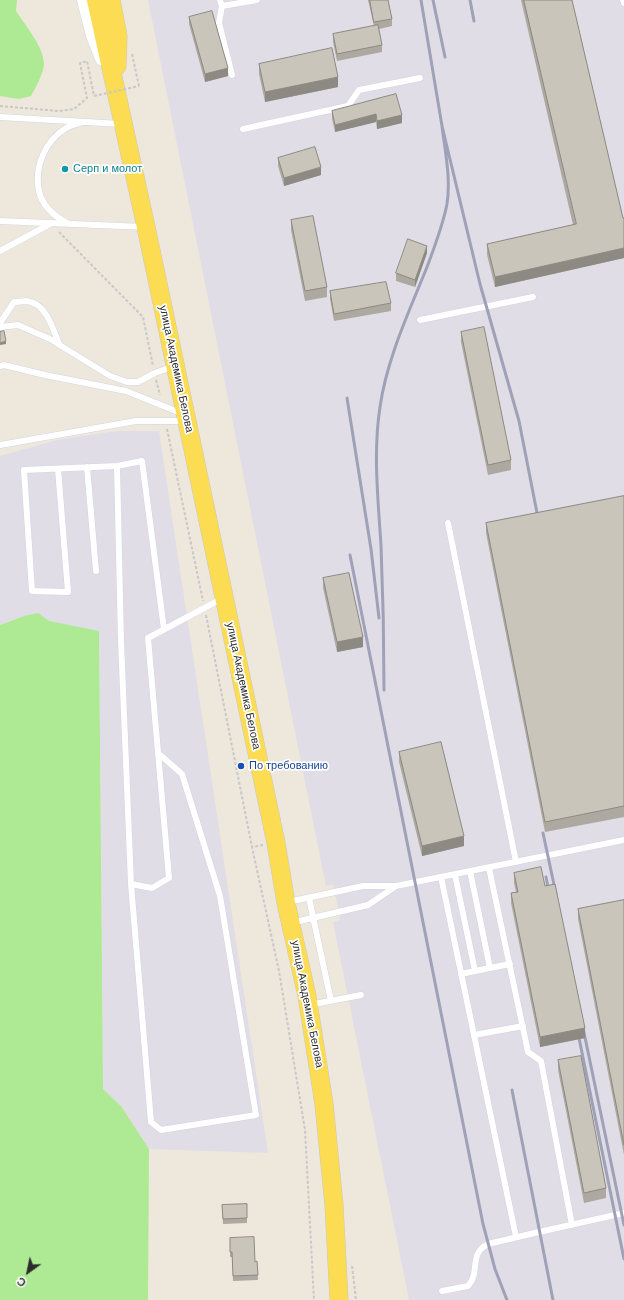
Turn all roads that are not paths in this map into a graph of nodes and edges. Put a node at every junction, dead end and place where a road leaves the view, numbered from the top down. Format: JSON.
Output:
{"nodes":[{"id":1,"x":85,"y":0,"type":"edge"},
{"id":2,"x":96,"y":0,"type":"edge"},
{"id":3,"x":111,"y":0,"type":"edge"},
{"id":4,"x":257,"y":0,"type":"edge"},
{"id":5,"x":221,"y":3,"type":"edge"},
{"id":6,"x":232,"y":75,"type":"dead end"},
{"id":7,"x":420,"y":78,"type":"dead end"},
{"id":8,"x":115,"y":89,"type":"junction"},
{"id":9,"x":0,"y":117,"type":"edge"},
{"id":10,"x":83,"y":122,"type":"junction"},
{"id":11,"x":124,"y":124,"type":"junction"},
{"id":12,"x":243,"y":129,"type":"dead end"},
{"id":13,"x":0,"y":221,"type":"edge"},
{"id":14,"x":51,"y":223,"type":"junction"},
{"id":15,"x":69,"y":224,"type":"junction"},
{"id":16,"x":146,"y":227,"type":"junction"},
{"id":17,"x":0,"y":251,"type":"edge"},
{"id":18,"x":533,"y":297,"type":"dead end"},
{"id":19,"x":420,"y":320,"type":"dead end"},
{"id":20,"x":0,"y":323,"type":"edge"},
{"id":21,"x":0,"y":327,"type":"edge"},
{"id":22,"x":60,"y":344,"type":"junction"},
{"id":23,"x":175,"y":365,"type":"junction"},
{"id":24,"x":0,"y":366,"type":"edge"},
{"id":25,"x":187,"y":418,"type":"junction"},
{"id":26,"x":0,"y":445,"type":"edge"},
{"id":27,"x":116,"y":466,"type":"junction"},
{"id":28,"x":87,"y":467,"type":"junction"},
{"id":29,"x":58,"y":468,"type":"junction"},
{"id":30,"x":448,"y":523,"type":"dead end"},
{"id":31,"x":96,"y":571,"type":"dead end"},
{"id":32,"x":224,"y":598,"type":"junction"},
{"id":33,"x":164,"y":629,"type":"junction"},
{"id":34,"x":158,"y":753,"type":"junction"},
{"id":35,"x":624,"y":840,"type":"edge"},
{"id":36,"x":516,"y":862,"type":"junction"},
{"id":37,"x":489,"y":868,"type":"junction"},
{"id":38,"x":470,"y":871,"type":"junction"},
{"id":39,"x":455,"y":875,"type":"junction"},
{"id":40,"x":441,"y":877,"type":"junction"},
{"id":41,"x":131,"y":884,"type":"junction"},
{"id":42,"x":396,"y":886,"type":"junction"},
{"id":43,"x":309,"y":898,"type":"junction"},
{"id":44,"x":286,"y":903,"type":"junction"},
{"id":45,"x":314,"y":918,"type":"junction"},
{"id":46,"x":290,"y":923,"type":"junction"},
{"id":47,"x":510,"y":964,"type":"junction"},
{"id":48,"x":490,"y":968,"type":"junction"},
{"id":49,"x":475,"y":971,"type":"junction"},
{"id":50,"x":461,"y":974,"type":"junction"},
{"id":51,"x":361,"y":995,"type":"dead end"},
{"id":52,"x":331,"y":1001,"type":"junction"},
{"id":53,"x":309,"y":1005,"type":"junction"},
{"id":54,"x":523,"y":1026,"type":"junction"},
{"id":55,"x":474,"y":1035,"type":"junction"},
{"id":56,"x":624,"y":1213,"type":"edge"},
{"id":57,"x":572,"y":1224,"type":"junction"},
{"id":58,"x":516,"y":1237,"type":"junction"},
{"id":59,"x":442,"y":1292,"type":"dead end"},
{"id":60,"x":339,"y":1300,"type":"edge"}],
"edges":[{"from":1,"to":8,"type":"main road"},
{"from":2,"to":8,"type":"main road","name":"улица Академика Белова"},
{"from":3,"to":8,"type":"main road"},
{"from":4,"to":5,"type":"lane"},
{"from":5,"to":6,"type":"lane"},
{"from":7,"to":12,"type":"lane"},
{"from":8,"to":11,"type":"main road","name":"улица Академика Белова"},
{"from":9,"to":10,"type":"lane"},
{"from":10,"to":11,"type":"lane"},
{"from":10,"to":15,"type":"lane"},
{"from":11,"to":16,"type":"main road","name":"улица Академика Белова"},
{"from":13,"to":14,"type":"lane"},
{"from":14,"to":15,"type":"lane"},
{"from":14,"to":17,"type":"lane"},
{"from":15,"to":16,"type":"lane"},
{"from":16,"to":23,"type":"main road","name":"улица Академика Белова"},
{"from":18,"to":19,"type":"lane"},
{"from":20,"to":22,"type":"lane"},
{"from":21,"to":22,"type":"lane"},
{"from":22,"to":23,"type":"lane"},
{"from":23,"to":25,"type":"main road","name":"улица Академика Белова"},
{"from":24,"to":25,"type":"lane"},
{"from":25,"to":26,"type":"lane"},
{"from":25,"to":32,"type":"main road","name":"улица Академика Белова"},
{"from":27,"to":28,"type":"lane"},
{"from":27,"to":33,"type":"lane"},
{"from":27,"to":41,"type":"lane"},
{"from":28,"to":29,"type":"lane"},
{"from":28,"to":31,"type":"lane"},
{"from":29,"to":29,"type":"lane"},
{"from":30,"to":36,"type":"lane"},
{"from":32,"to":33,"type":"lane"},
{"from":32,"to":44,"type":"main road","name":"улица Академика Белова"},
{"from":33,"to":34,"type":"lane"},
{"from":34,"to":41,"type":"lane"},
{"from":34,"to":41,"type":"lane"},
{"from":35,"to":36,"type":"lane"},
{"from":36,"to":37,"type":"lane"},
{"from":37,"to":38,"type":"lane"},
{"from":37,"to":47,"type":"lane"},
{"from":38,"to":39,"type":"lane"},
{"from":38,"to":48,"type":"lane"},
{"from":39,"to":40,"type":"lane"},
{"from":39,"to":49,"type":"lane"},
{"from":40,"to":42,"type":"lane"},
{"from":40,"to":50,"type":"lane"},
{"from":42,"to":43,"type":"lane"},
{"from":42,"to":45,"type":"lane"},
{"from":43,"to":44,"type":"lane"},
{"from":43,"to":45,"type":"lane"},
{"from":44,"to":46,"type":"main road","name":"улица Академика Белова"},
{"from":45,"to":46,"type":"lane"},
{"from":45,"to":52,"type":"lane"},
{"from":46,"to":53,"type":"main road","name":"улица Академика Белова"},
{"from":47,"to":48,"type":"lane"},
{"from":47,"to":54,"type":"lane"},
{"from":48,"to":49,"type":"lane"},
{"from":49,"to":50,"type":"lane"},
{"from":50,"to":55,"type":"lane"},
{"from":51,"to":52,"type":"lane"},
{"from":52,"to":53,"type":"lane"},
{"from":53,"to":60,"type":"main road","name":"улица Академика Белова"},
{"from":54,"to":55,"type":"lane"},
{"from":54,"to":57,"type":"lane"},
{"from":55,"to":58,"type":"lane"},
{"from":56,"to":57,"type":"lane"},
{"from":57,"to":58,"type":"lane"},
{"from":58,"to":59,"type":"lane"}]}
